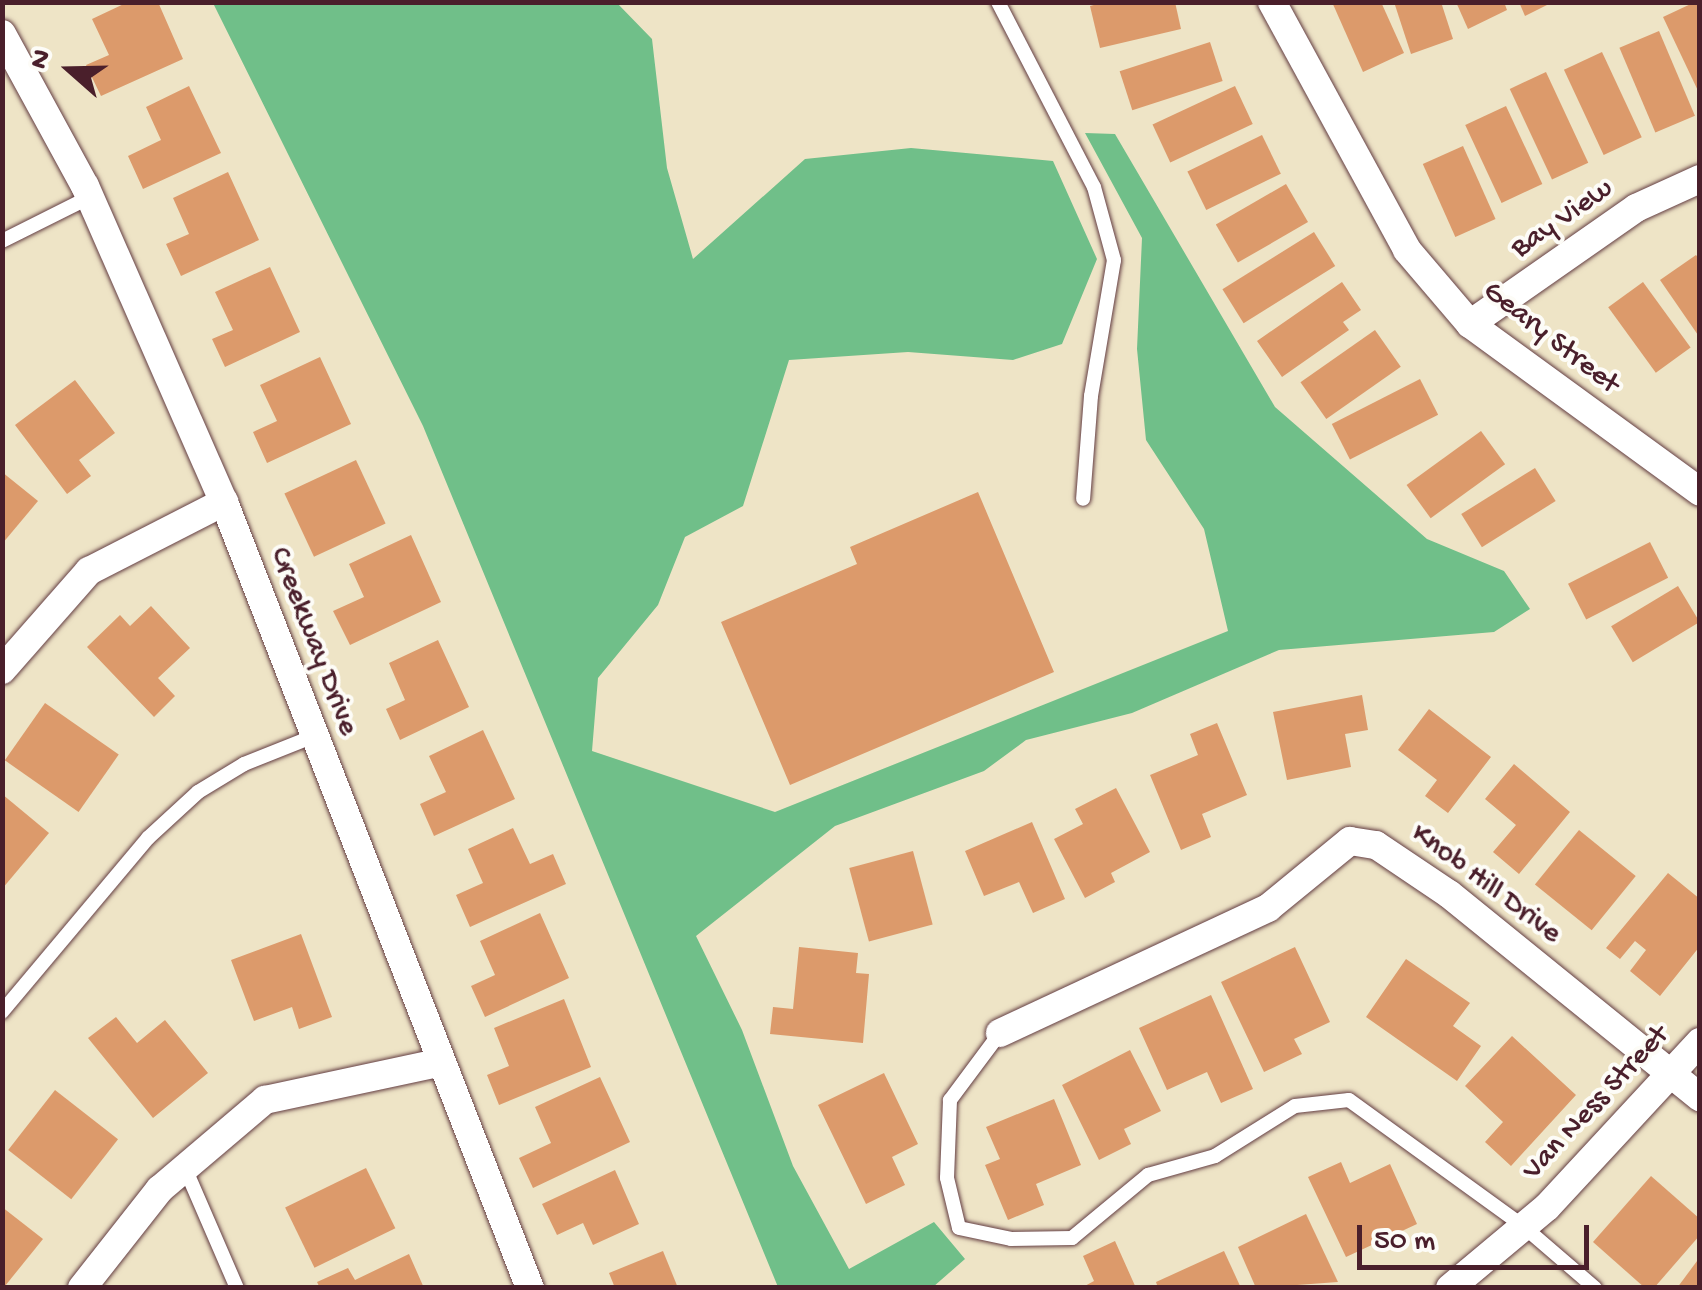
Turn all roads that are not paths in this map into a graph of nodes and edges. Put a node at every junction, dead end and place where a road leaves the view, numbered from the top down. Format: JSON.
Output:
{"nodes":[{"id":1,"x":998,"y":2,"type":"edge"},
{"id":2,"x":1272,"y":2,"type":"edge"},
{"id":3,"x":2,"y":34,"type":"edge"},
{"id":4,"x":1700,"y":179,"type":"edge"},
{"id":5,"x":90,"y":197,"type":"junction"},
{"id":6,"x":2,"y":242,"type":"edge"},
{"id":7,"x":1470,"y":324,"type":"junction"},
{"id":8,"x":1700,"y":492,"type":"edge"},
{"id":9,"x":1083,"y":499,"type":"dead end"},
{"id":10,"x":224,"y":502,"type":"junction"},
{"id":11,"x":2,"y":670,"type":"edge"},
{"id":12,"x":314,"y":736,"type":"junction"},
{"id":13,"x":2,"y":1012,"type":"edge"},
{"id":14,"x":1000,"y":1033,"type":"joint"},
{"id":15,"x":1700,"y":1042,"type":"edge"},
{"id":16,"x":438,"y":1063,"type":"junction"},
{"id":17,"x":1671,"y":1074,"type":"junction"},
{"id":18,"x":1700,"y":1097,"type":"edge"},
{"id":19,"x":185,"y":1168,"type":"junction"},
{"id":20,"x":1524,"y":1226,"type":"junction"},
{"id":21,"x":82,"y":1288,"type":"edge"},
{"id":22,"x":237,"y":1288,"type":"edge"},
{"id":23,"x":530,"y":1288,"type":"edge"},
{"id":24,"x":1450,"y":1288,"type":"edge"},
{"id":25,"x":1595,"y":1288,"type":"edge"}],
"edges":[{"from":1,"to":9,"type":"lane"},
{"from":2,"to":7,"type":"street","name":"Geary Street"},
{"from":3,"to":5,"type":"street","name":"Creekway Drive"},
{"from":4,"to":7,"type":"street","name":"Bay View"},
{"from":5,"to":6,"type":"lane"},
{"from":5,"to":10,"type":"street","name":"Creekway Drive"},
{"from":7,"to":8,"type":"street","name":"Geary Street"},
{"from":10,"to":11,"type":"street"},
{"from":10,"to":12,"type":"street","name":"Creekway Drive"},
{"from":12,"to":13,"type":"lane"},
{"from":12,"to":16,"type":"street","name":"Creekway Drive"},
{"from":14,"to":17,"type":"street","name":"Knob Hill Drive"},
{"from":14,"to":20,"type":"lane"},
{"from":15,"to":17,"type":"street","name":"Van Ness Street"},
{"from":16,"to":19,"type":"street"},
{"from":16,"to":23,"type":"street","name":"Creekway Drive"},
{"from":17,"to":18,"type":"street","name":"Knob Hill Drive"},
{"from":17,"to":20,"type":"street","name":"Van Ness Street"},
{"from":19,"to":21,"type":"street"},
{"from":19,"to":22,"type":"lane"},
{"from":20,"to":24,"type":"street","name":"Van Ness Street"},
{"from":20,"to":25,"type":"lane"}]}
